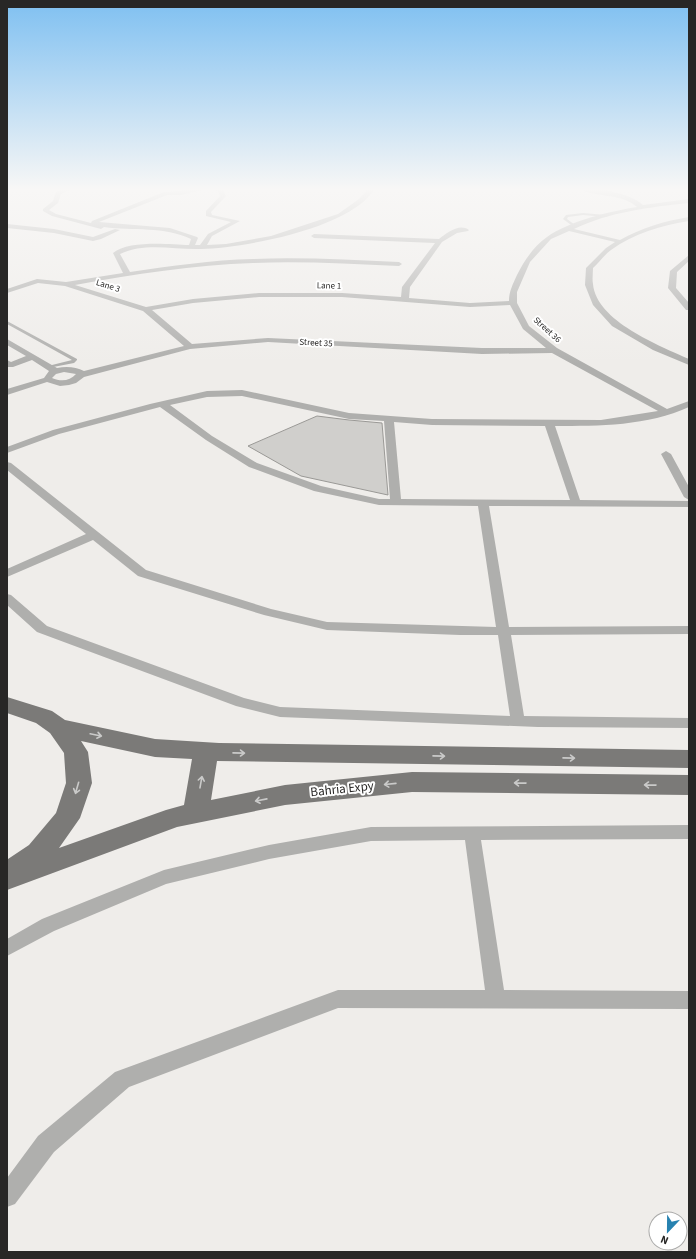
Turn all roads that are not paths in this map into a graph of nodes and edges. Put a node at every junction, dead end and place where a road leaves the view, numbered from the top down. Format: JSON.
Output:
{"nodes":[{"id":1,"x":140,"y":247,"type":"edge"},
{"id":2,"x":179,"y":247,"type":"edge"},
{"id":3,"x":191,"y":247,"type":"joint"},
{"id":4,"x":202,"y":247,"type":"joint"},
{"id":5,"x":208,"y":247,"type":"edge"},
{"id":6,"x":436,"y":247,"type":"edge"},
{"id":7,"x":541,"y":247,"type":"edge"},
{"id":8,"x":612,"y":247,"type":"edge"},
{"id":9,"x":689,"y":257,"type":"edge"},
{"id":10,"x":399,"y":264,"type":"dead end"},
{"id":11,"x":127,"y":273,"type":"junction"},
{"id":12,"x":7,"y":283,"type":"edge"},
{"id":13,"x":66,"y":284,"type":"junction"},
{"id":14,"x":20,"y":286,"type":"junction"},
{"id":15,"x":7,"y":291,"type":"edge"},
{"id":16,"x":405,"y":300,"type":"junction"},
{"id":17,"x":513,"y":303,"type":"junction"},
{"id":18,"x":689,"y":308,"type":"edge"},
{"id":19,"x":146,"y":309,"type":"junction"},
{"id":20,"x":7,"y":322,"type":"edge"},
{"id":21,"x":7,"y":341,"type":"edge"},
{"id":22,"x":190,"y":347,"type":"junction"},
{"id":23,"x":554,"y":350,"type":"junction"},
{"id":24,"x":33,"y":357,"type":"junction"},
{"id":25,"x":689,"y":362,"type":"edge"},
{"id":26,"x":7,"y":363,"type":"edge"},
{"id":27,"x":53,"y":369,"type":"junction"},
{"id":28,"x":81,"y":375,"type":"junction"},
{"id":29,"x":48,"y":379,"type":"junction"},
{"id":30,"x":7,"y":392,"type":"edge"},
{"id":31,"x":162,"y":404,"type":"junction"},
{"id":32,"x":689,"y":404,"type":"edge"},
{"id":33,"x":666,"y":412,"type":"junction"},
{"id":34,"x":389,"y":419,"type":"junction"},
{"id":35,"x":549,"y":423,"type":"junction"},
{"id":36,"x":7,"y":450,"type":"edge"},
{"id":37,"x":666,"y":454,"type":"dead end"},
{"id":38,"x":7,"y":465,"type":"edge"},
{"id":39,"x":689,"y":497,"type":"edge"},
{"id":40,"x":396,"y":502,"type":"junction"},
{"id":41,"x":483,"y":502,"type":"junction"},
{"id":42,"x":576,"y":503,"type":"junction"},
{"id":43,"x":689,"y":504,"type":"edge"},
{"id":44,"x":94,"y":535,"type":"junction"},
{"id":45,"x":7,"y":573,"type":"edge"},
{"id":46,"x":7,"y":598,"type":"edge"},
{"id":47,"x":504,"y":630,"type":"junction"},
{"id":48,"x":689,"y":630,"type":"edge"},
{"id":49,"x":7,"y":706,"type":"edge"},
{"id":50,"x":518,"y":721,"type":"junction"},
{"id":51,"x":689,"y":723,"type":"edge"},
{"id":52,"x":58,"y":727,"type":"junction"},
{"id":53,"x":206,"y":751,"type":"junction"},
{"id":54,"x":689,"y":759,"type":"edge"},
{"id":55,"x":689,"y":785,"type":"edge"},
{"id":56,"x":196,"y":813,"type":"junction"},
{"id":57,"x":689,"y":832,"type":"edge"},
{"id":58,"x":472,"y":833,"type":"junction"},
{"id":59,"x":7,"y":875,"type":"edge"},
{"id":60,"x":7,"y":878,"type":"edge"},
{"id":61,"x":7,"y":948,"type":"edge"},
{"id":62,"x":496,"y":999,"type":"junction"},
{"id":63,"x":689,"y":1000,"type":"edge"},
{"id":64,"x":7,"y":1196,"type":"edge"}],
"edges":[{"from":1,"to":11,"type":"street"},
{"from":2,"to":3,"type":"street"},
{"from":3,"to":4,"type":"street"},
{"from":4,"to":5,"type":"street"},
{"from":6,"to":16,"type":"street"},
{"from":7,"to":17,"type":"street"},
{"from":8,"to":25,"type":"street"},
{"from":9,"to":18,"type":"street"},
{"from":10,"to":11,"type":"street"},
{"from":11,"to":13,"type":"street"},
{"from":12,"to":14,"type":"street"},
{"from":13,"to":14,"type":"street","name":"Lane 3"},
{"from":13,"to":19,"type":"street","name":"Lane 3"},
{"from":14,"to":15,"type":"street","name":"Lane 3"},
{"from":16,"to":17,"type":"street","name":"Lane 1"},
{"from":16,"to":19,"type":"street","name":"Lane 1"},
{"from":17,"to":23,"type":"street","name":"Street 36"},
{"from":19,"to":22,"type":"street","name":"Lane 3"},
{"from":20,"to":27,"type":"lane"},
{"from":21,"to":24,"type":"street"},
{"from":22,"to":23,"type":"street","name":"Street 35"},
{"from":22,"to":28,"type":"street","name":"Street 35"},
{"from":23,"to":33,"type":"street","name":"Street 36"},
{"from":24,"to":26,"type":"street"},
{"from":24,"to":27,"type":"street"},
{"from":27,"to":28,"type":"street"},
{"from":27,"to":29,"type":"street"},
{"from":28,"to":29,"type":"street","name":"Street 35"},
{"from":29,"to":30,"type":"street"},
{"from":31,"to":34,"type":"street"},
{"from":31,"to":36,"type":"street"},
{"from":31,"to":40,"type":"street"},
{"from":32,"to":33,"type":"street"},
{"from":33,"to":35,"type":"street"},
{"from":34,"to":35,"type":"street"},
{"from":34,"to":40,"type":"street"},
{"from":35,"to":42,"type":"street"},
{"from":37,"to":39,"type":"street"},
{"from":38,"to":44,"type":"street"},
{"from":40,"to":41,"type":"street"},
{"from":41,"to":42,"type":"street"},
{"from":41,"to":47,"type":"street"},
{"from":42,"to":43,"type":"street"},
{"from":44,"to":45,"type":"street"},
{"from":44,"to":47,"type":"street"},
{"from":46,"to":50,"type":"street"},
{"from":47,"to":48,"type":"street"},
{"from":47,"to":50,"type":"street"},
{"from":49,"to":52,"type":"main road"},
{"from":50,"to":51,"type":"street"},
{"from":52,"to":53,"type":"main road","one_way":true},
{"from":52,"to":59,"type":"main road","one_way":true},
{"from":53,"to":54,"type":"main road","one_way":true},
{"from":56,"to":53,"type":"main road","one_way":true},
{"from":55,"to":56,"type":"main road","name":"Bahria Expy","one_way":true},
{"from":56,"to":60,"type":"main road","name":"Bahria Expy"},
{"from":57,"to":58,"type":"street"},
{"from":58,"to":61,"type":"street"},
{"from":58,"to":62,"type":"street"},
{"from":62,"to":63,"type":"street"},
{"from":62,"to":64,"type":"street"}]}
